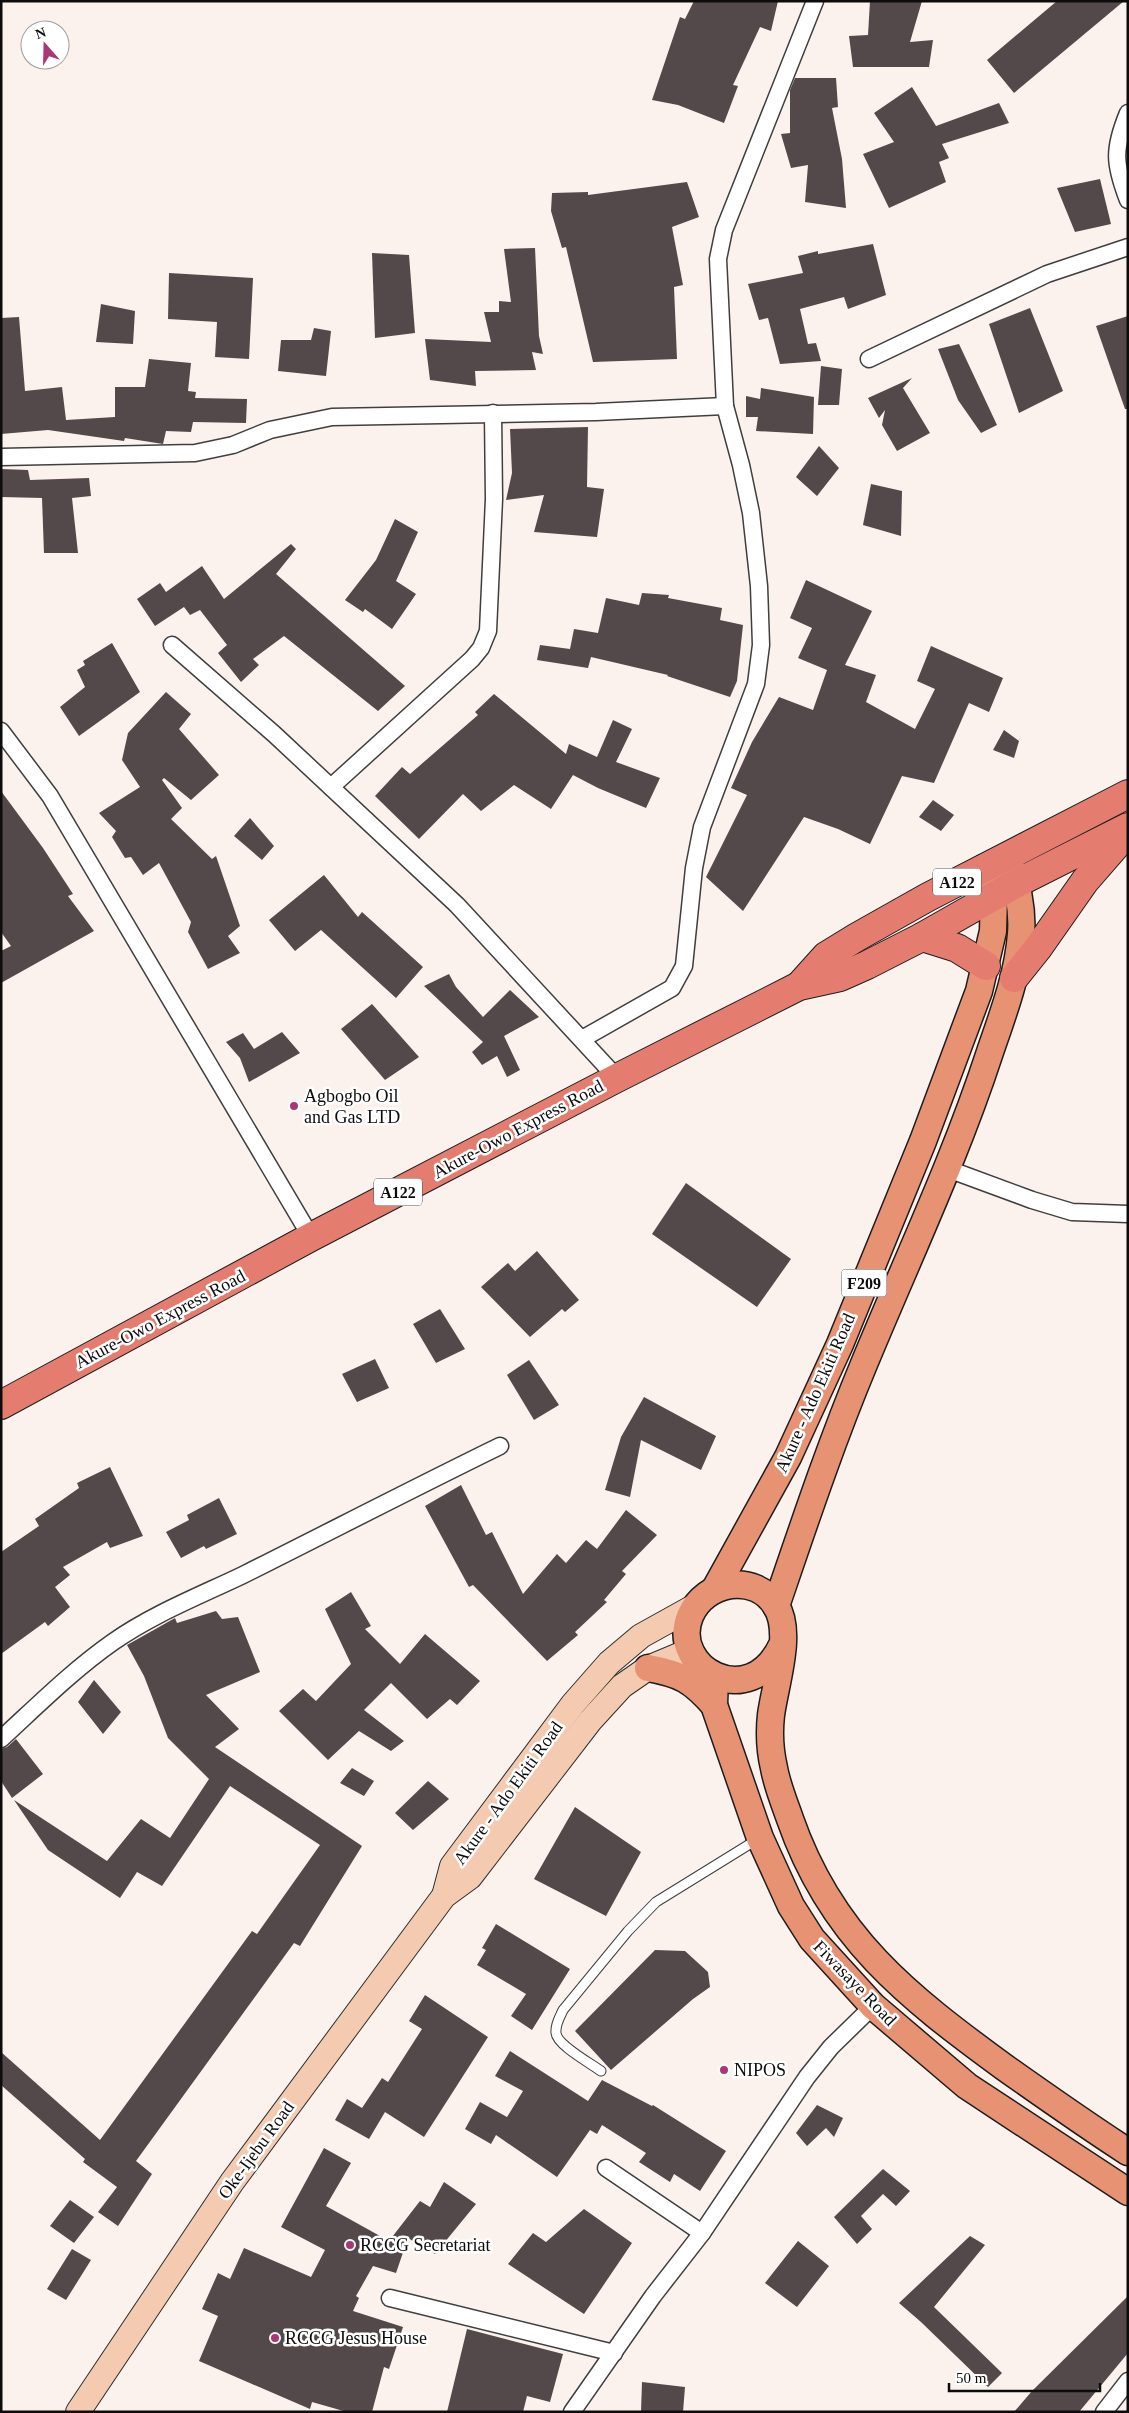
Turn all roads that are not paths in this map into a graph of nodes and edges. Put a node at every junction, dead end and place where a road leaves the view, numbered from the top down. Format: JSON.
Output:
{"nodes":[{"id":1,"x":815,"y":1,"type":"edge"},
{"id":2,"x":1128,"y":113,"type":"edge"},
{"id":3,"x":1128,"y":200,"type":"edge"},
{"id":4,"x":1128,"y":247,"type":"edge"},
{"id":5,"x":869,"y":359,"type":"dead end"},
{"id":6,"x":725,"y":406,"type":"junction"},
{"id":7,"x":493,"y":413,"type":"junction"},
{"id":8,"x":1,"y":457,"type":"edge"},
{"id":9,"x":172,"y":645,"type":"dead end"},
{"id":10,"x":1,"y":731,"type":"edge"},
{"id":11,"x":330,"y":787,"type":"junction"},
{"id":12,"x":1128,"y":794,"type":"edge"},
{"id":13,"x":1128,"y":827,"type":"edge"},
{"id":14,"x":1128,"y":832,"type":"edge"},
{"id":15,"x":996,"y":862,"type":"junction"},
{"id":16,"x":1006,"y":890,"type":"junction"},
{"id":17,"x":922,"y":937,"type":"junction"},
{"id":18,"x":986,"y":966,"type":"junction"},
{"id":19,"x":1014,"y":978,"type":"junction"},
{"id":20,"x":799,"y":986,"type":"junction"},
{"id":21,"x":582,"y":1039,"type":"junction"},
{"id":22,"x":617,"y":1078,"type":"junction"},
{"id":23,"x":948,"y":1169,"type":"junction"},
{"id":24,"x":1128,"y":1214,"type":"edge"},
{"id":25,"x":311,"y":1237,"type":"junction"},
{"id":26,"x":1,"y":1404,"type":"edge"},
{"id":27,"x":500,"y":1446,"type":"dead end"},
{"id":28,"x":715,"y":1589,"type":"junction"},
{"id":29,"x":694,"y":1606,"type":"junction"},
{"id":30,"x":776,"y":1606,"type":"junction"},
{"id":31,"x":782,"y":1645,"type":"junction"},
{"id":32,"x":691,"y":1650,"type":"junction"},
{"id":33,"x":648,"y":1668,"type":"junction"},
{"id":34,"x":715,"y":1676,"type":"junction"},
{"id":35,"x":714,"y":1705,"type":"junction"},
{"id":36,"x":1,"y":1739,"type":"edge"},
{"id":37,"x":760,"y":1838,"type":"junction"},
{"id":38,"x":444,"y":1896,"type":"junction"},
{"id":39,"x":873,"y":2006,"type":"junction"},
{"id":40,"x":601,"y":2071,"type":"dead end"},
{"id":41,"x":1128,"y":2152,"type":"edge"},
{"id":42,"x":606,"y":2168,"type":"dead end"},
{"id":43,"x":1128,"y":2192,"type":"edge"},
{"id":44,"x":702,"y":2234,"type":"junction"},
{"id":45,"x":390,"y":2298,"type":"dead end"},
{"id":46,"x":614,"y":2353,"type":"junction"},
{"id":47,"x":1128,"y":2381,"type":"edge"},
{"id":48,"x":78,"y":2412,"type":"edge"},
{"id":49,"x":572,"y":2412,"type":"edge"},
{"id":50,"x":1104,"y":2412,"type":"edge"}],
"edges":[{"from":1,"to":6,"type":"street"},
{"from":2,"to":3,"type":"street"},
{"from":4,"to":5,"type":"street"},
{"from":6,"to":7,"type":"street"},
{"from":6,"to":21,"type":"street"},
{"from":7,"to":8,"type":"street"},
{"from":7,"to":11,"type":"street"},
{"from":9,"to":11,"type":"street"},
{"from":10,"to":25,"type":"street"},
{"from":11,"to":21,"type":"street"},
{"from":12,"to":15,"type":"highway","name":"Akure-Owo Express Road","number":"A122"},
{"from":13,"to":16,"type":"highway","name":"Akure-Owo Express Road","number":"A122"},
{"from":14,"to":19,"type":"highway"},
{"from":15,"to":16,"type":"main road"},
{"from":15,"to":20,"type":"highway","name":"Akure-Owo Express Road","number":"A122"},
{"from":16,"to":17,"type":"highway","name":"Akure-Owo Express Road","number":"A122"},
{"from":16,"to":18,"type":"main road","name":"Akure - Ado Ekiti Road"},
{"from":16,"to":19,"type":"main road","name":"Akure - Ado Ekiti Road"},
{"from":17,"to":18,"type":"highway"},
{"from":17,"to":20,"type":"highway","name":"Akure-Owo Express Road","number":"A122"},
{"from":18,"to":28,"type":"main road","name":"Akure - Ado Ekiti Road","number":"F209"},
{"from":19,"to":23,"type":"main road","name":"Akure - Ado Ekiti Road","number":"F209"},
{"from":20,"to":22,"type":"highway","name":"Akure-Owo Express Road","number":"A122"},
{"from":21,"to":22,"type":"street"},
{"from":22,"to":25,"type":"highway","name":"Akure-Owo Express Road","number":"A122"},
{"from":23,"to":24,"type":"street"},
{"from":23,"to":30,"type":"main road","name":"Akure - Ado Ekiti Road","number":"F209"},
{"from":25,"to":26,"type":"highway","name":"Akure-Owo Express Road","number":"A122"},
{"from":27,"to":36,"type":"street"},
{"from":28,"to":29,"type":"main road"},
{"from":28,"to":30,"type":"main road"},
{"from":29,"to":32,"type":"main road"},
{"from":29,"to":38,"type":"main road","name":"Akure - Ado Ekiti Road"},
{"from":30,"to":31,"type":"main road"},
{"from":31,"to":34,"type":"main road"},
{"from":31,"to":41,"type":"main road","name":"Fiwasaye Road"},
{"from":32,"to":33,"type":"main road","name":"Akure - Ado Ekiti Road"},
{"from":32,"to":34,"type":"main road"},
{"from":33,"to":35,"type":"main road"},
{"from":33,"to":38,"type":"main road","name":"Akure - Ado Ekiti Road"},
{"from":34,"to":35,"type":"main road","name":"Fiwasaye Road"},
{"from":35,"to":37,"type":"main road","name":"Fiwasaye Road"},
{"from":37,"to":39,"type":"main road","name":"Fiwasaye Road"},
{"from":37,"to":40,"type":"lane"},
{"from":38,"to":48,"type":"main road","name":"Oke-Ijebu Road"},
{"from":39,"to":43,"type":"main road","name":"Fiwasaye Road"},
{"from":39,"to":44,"type":"street"},
{"from":42,"to":44,"type":"street"},
{"from":44,"to":46,"type":"street"},
{"from":45,"to":46,"type":"street"},
{"from":46,"to":49,"type":"street"},
{"from":47,"to":50,"type":"street"}]}
